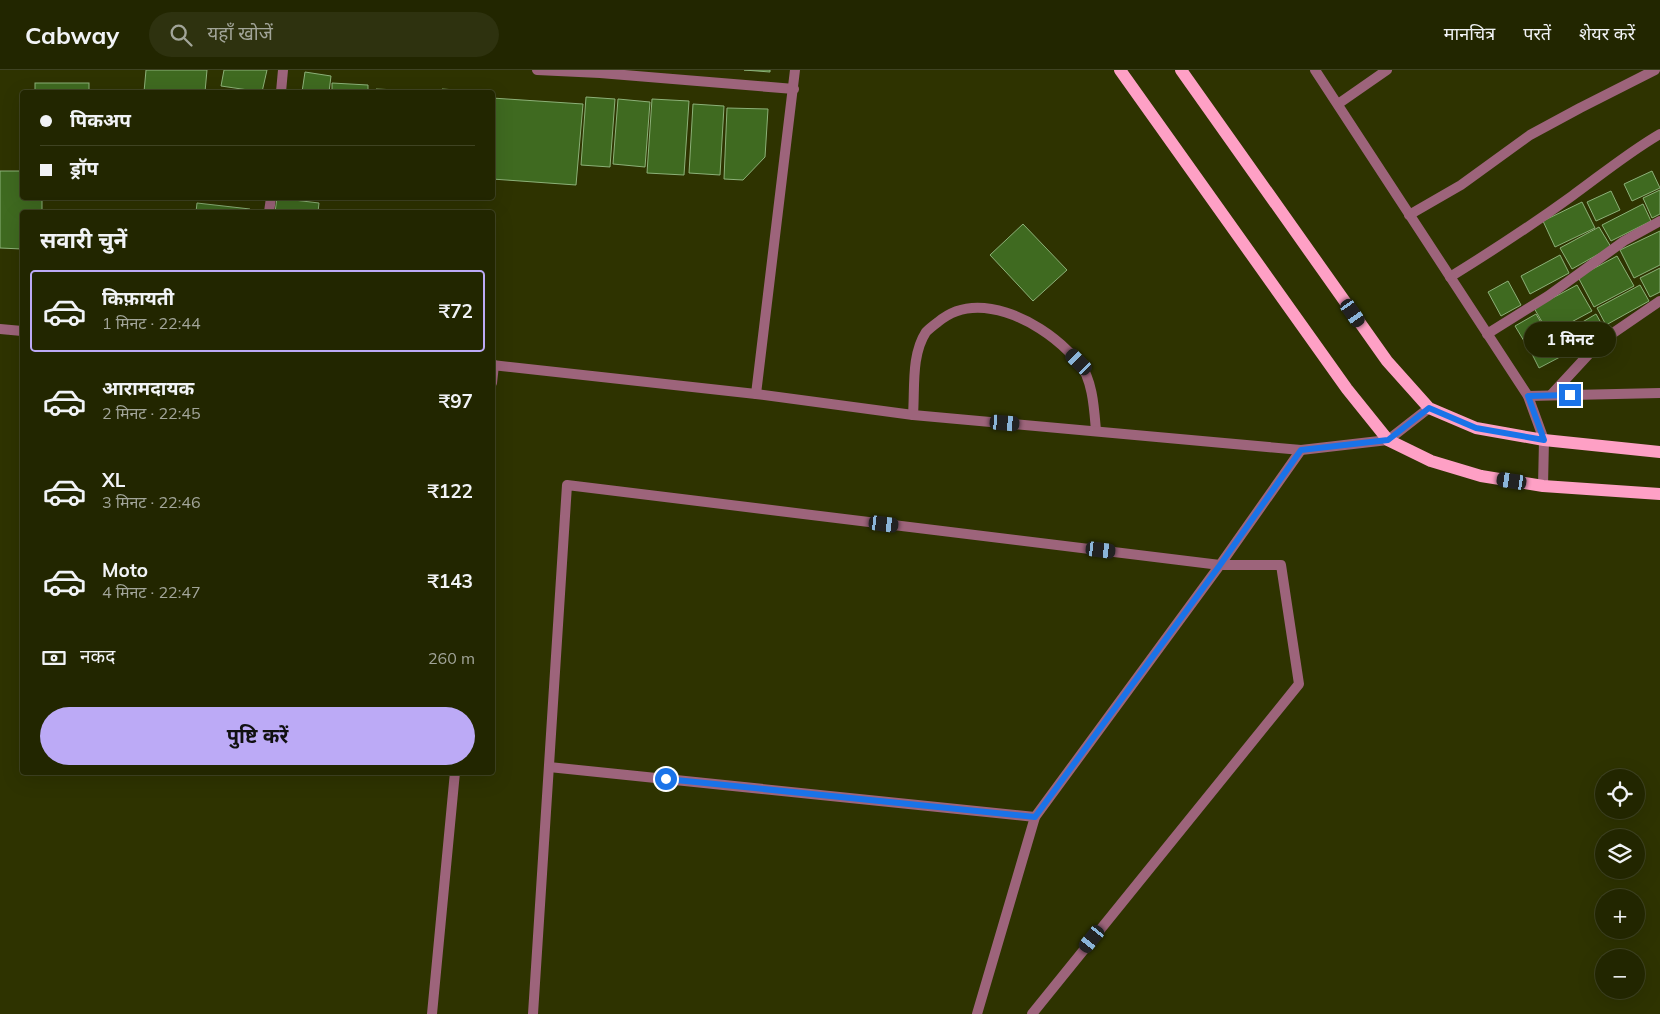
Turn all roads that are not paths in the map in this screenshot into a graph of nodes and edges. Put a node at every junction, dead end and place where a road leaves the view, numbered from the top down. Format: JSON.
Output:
{"nodes":[{"id":1,"x":283,"y":70,"type":"edge"},
{"id":2,"x":536,"y":70,"type":"edge"},
{"id":3,"x":795,"y":70,"type":"edge"},
{"id":4,"x":1120,"y":70,"type":"edge"},
{"id":5,"x":1181,"y":70,"type":"edge"},
{"id":6,"x":1315,"y":70,"type":"edge"},
{"id":7,"x":1387,"y":70,"type":"edge"},
{"id":8,"x":1654,"y":70,"type":"edge"},
{"id":9,"x":600,"y":72,"type":"edge"},
{"id":10,"x":794,"y":89,"type":"junction"},
{"id":11,"x":281,"y":90,"type":"edge"},
{"id":12,"x":1338,"y":104,"type":"junction"},
{"id":13,"x":1660,"y":134,"type":"edge"},
{"id":14,"x":1409,"y":215,"type":"junction"},
{"id":15,"x":1660,"y":221,"type":"edge"},
{"id":16,"x":1450,"y":277,"type":"junction"},
{"id":17,"x":1660,"y":301,"type":"edge"},
{"id":18,"x":0,"y":329,"type":"edge"},
{"id":19,"x":20,"y":331,"type":"edge"},
{"id":20,"x":1487,"y":334,"type":"junction"},
{"id":21,"x":495,"y":365,"type":"edge"},
{"id":22,"x":1660,"y":393,"type":"edge"},
{"id":23,"x":756,"y":394,"type":"junction"},
{"id":24,"x":1551,"y":395,"type":"junction"},
{"id":25,"x":1528,"y":396,"type":"junction"},
{"id":26,"x":1429,"y":408,"type":"junction"},
{"id":27,"x":913,"y":415,"type":"junction"},
{"id":28,"x":1096,"y":431,"type":"junction"},
{"id":29,"x":1388,"y":440,"type":"junction"},
{"id":30,"x":1544,"y":440,"type":"junction"},
{"id":31,"x":1301,"y":450,"type":"junction"},
{"id":32,"x":1660,"y":452,"type":"edge"},
{"id":33,"x":1543,"y":486,"type":"junction"},
{"id":34,"x":1660,"y":494,"type":"edge"},
{"id":35,"x":1220,"y":565,"type":"junction"},
{"id":36,"x":549,"y":767,"type":"junction"},
{"id":37,"x":455,"y":775,"type":"edge"},
{"id":38,"x":1035,"y":817,"type":"junction"},
{"id":39,"x":432,"y":1014,"type":"edge"},
{"id":40,"x":533,"y":1014,"type":"edge"},
{"id":41,"x":977,"y":1014,"type":"edge"},
{"id":42,"x":1032,"y":1014,"type":"edge"}],
"edges":[{"from":1,"to":11,"type":"street"},
{"from":2,"to":9,"type":"street"},
{"from":3,"to":10,"type":"street"},
{"from":4,"to":29,"type":"main road"},
{"from":5,"to":26,"type":"main road"},
{"from":6,"to":12,"type":"street"},
{"from":7,"to":12,"type":"street"},
{"from":8,"to":14,"type":"street"},
{"from":9,"to":10,"type":"street"},
{"from":10,"to":23,"type":"street"},
{"from":12,"to":14,"type":"street"},
{"from":13,"to":16,"type":"street"},
{"from":14,"to":16,"type":"street"},
{"from":15,"to":20,"type":"street"},
{"from":16,"to":20,"type":"street"},
{"from":17,"to":24,"type":"street"},
{"from":18,"to":19,"type":"street"},
{"from":20,"to":25,"type":"street"},
{"from":21,"to":23,"type":"street"},
{"from":22,"to":24,"type":"street"},
{"from":23,"to":27,"type":"street"},
{"from":24,"to":25,"type":"street"},
{"from":25,"to":30,"type":"street"},
{"from":26,"to":29,"type":"street"},
{"from":26,"to":30,"type":"main road"},
{"from":27,"to":28,"type":"street"},
{"from":27,"to":28,"type":"street"},
{"from":28,"to":31,"type":"street"},
{"from":29,"to":31,"type":"street"},
{"from":29,"to":33,"type":"main road"},
{"from":30,"to":32,"type":"main road"},
{"from":30,"to":33,"type":"street"},
{"from":31,"to":35,"type":"street"},
{"from":33,"to":34,"type":"main road"},
{"from":35,"to":36,"type":"street"},
{"from":35,"to":38,"type":"street"},
{"from":35,"to":42,"type":"street"},
{"from":36,"to":38,"type":"street"},
{"from":36,"to":40,"type":"street"},
{"from":37,"to":39,"type":"street"},
{"from":38,"to":41,"type":"street"}]}
